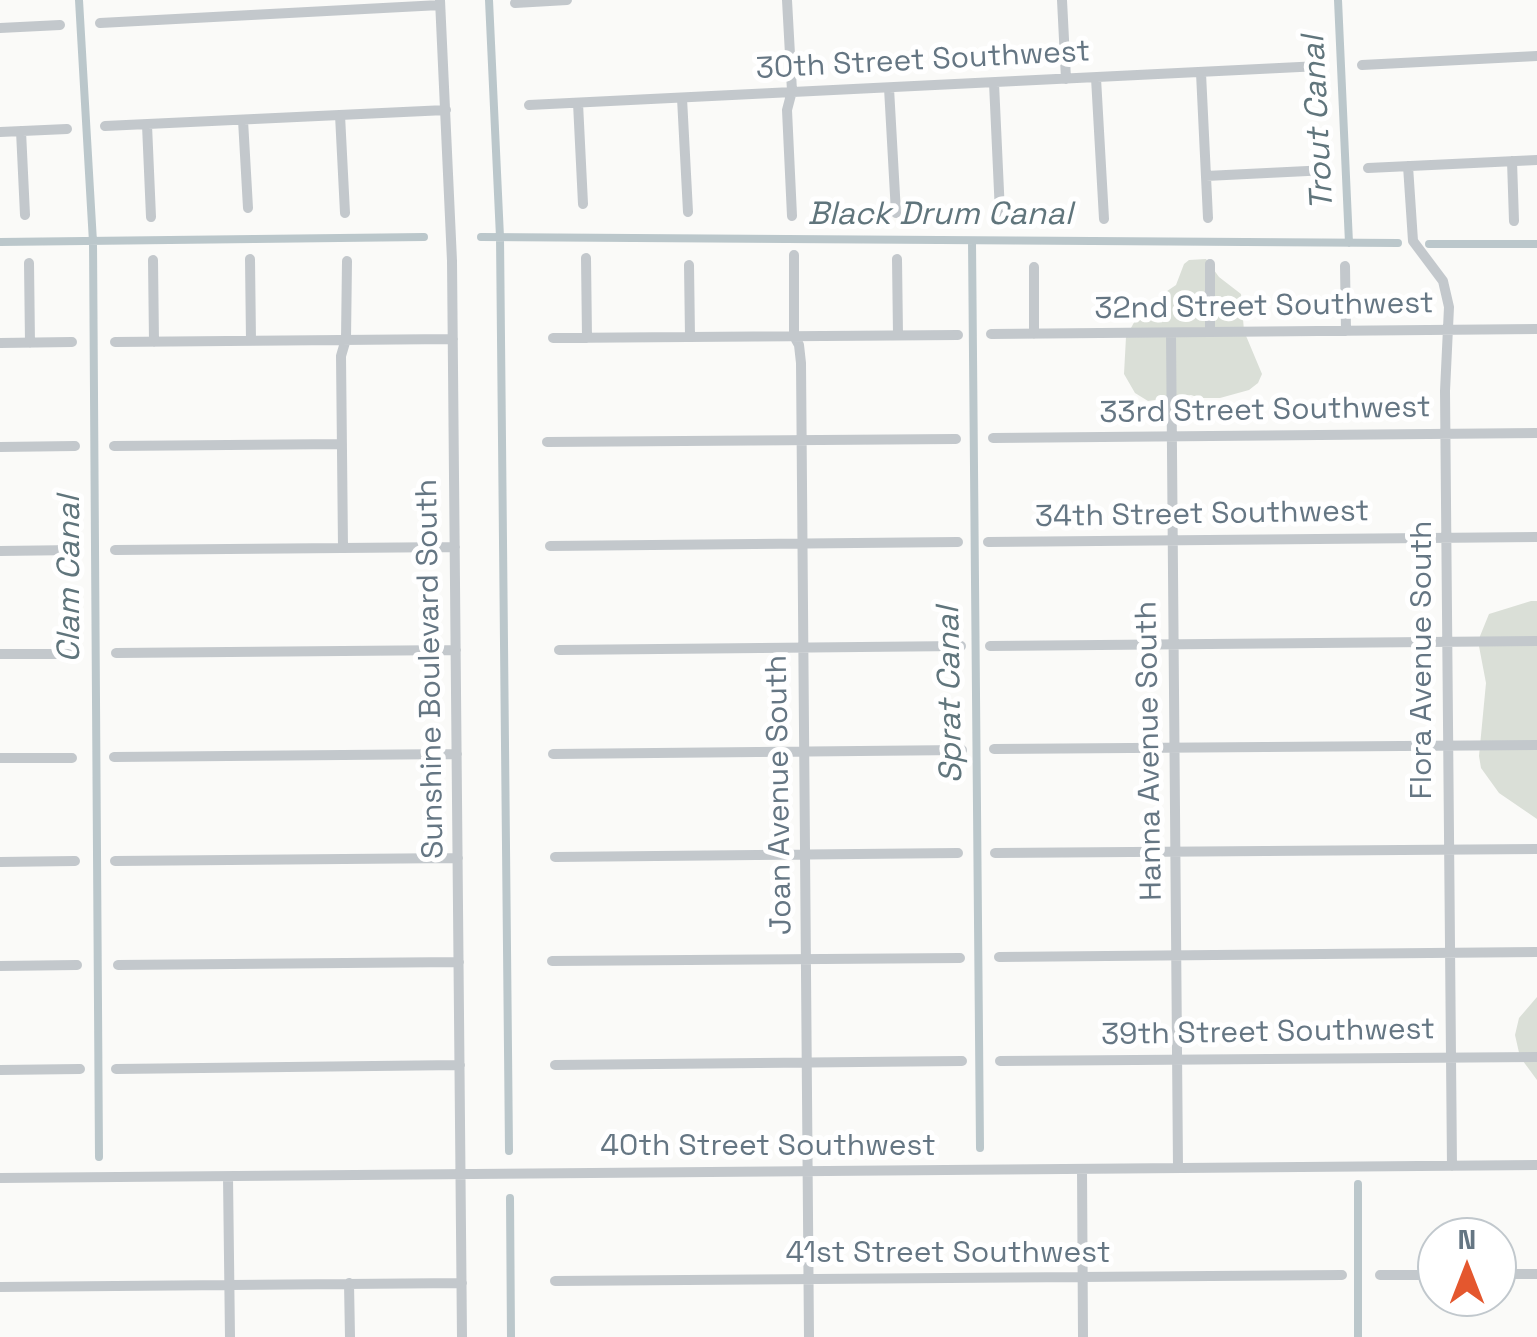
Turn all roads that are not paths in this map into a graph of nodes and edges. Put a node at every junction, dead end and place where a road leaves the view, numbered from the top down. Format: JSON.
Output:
{"nodes":[{"id":1,"x":567,"y":0,"type":"edge"},
{"id":2,"x":788,"y":0,"type":"edge"},
{"id":3,"x":1062,"y":0,"type":"edge"},
{"id":4,"x":515,"y":2,"type":"dead end"},
{"id":5,"x":440,"y":3,"type":"edge"},
{"id":6,"x":100,"y":24,"type":"dead end"},
{"id":7,"x":60,"y":25,"type":"dead end"},
{"id":8,"x":0,"y":28,"type":"edge"},
{"id":9,"x":1537,"y":56,"type":"edge"},
{"id":10,"x":1362,"y":64,"type":"dead end"},
{"id":11,"x":1320,"y":66,"type":"dead end"},
{"id":12,"x":1201,"y":72,"type":"junction"},
{"id":13,"x":1096,"y":78,"type":"junction"},
{"id":14,"x":1066,"y":80,"type":"junction"},
{"id":15,"x":994,"y":83,"type":"junction"},
{"id":16,"x":890,"y":88,"type":"junction"},
{"id":17,"x":792,"y":91,"type":"junction"},
{"id":18,"x":682,"y":98,"type":"junction"},
{"id":19,"x":578,"y":103,"type":"junction"},
{"id":20,"x":529,"y":105,"type":"dead end"},
{"id":21,"x":446,"y":110,"type":"junction"},
{"id":22,"x":340,"y":115,"type":"junction"},
{"id":23,"x":244,"y":120,"type":"junction"},
{"id":24,"x":146,"y":125,"type":"junction"},
{"id":25,"x":105,"y":126,"type":"dead end"},
{"id":26,"x":66,"y":129,"type":"dead end"},
{"id":27,"x":21,"y":131,"type":"junction"},
{"id":28,"x":0,"y":132,"type":"edge"},
{"id":29,"x":1537,"y":160,"type":"edge"},
{"id":30,"x":1512,"y":161,"type":"junction"},
{"id":31,"x":1408,"y":166,"type":"junction"},
{"id":32,"x":1368,"y":168,"type":"dead end"},
{"id":33,"x":1328,"y":170,"type":"dead end"},
{"id":34,"x":1206,"y":176,"type":"junction"},
{"id":35,"x":583,"y":204,"type":"dead end"},
{"id":36,"x":248,"y":208,"type":"dead end"},
{"id":37,"x":688,"y":212,"type":"dead end"},
{"id":38,"x":896,"y":212,"type":"dead end"},
{"id":39,"x":1000,"y":212,"type":"dead end"},
{"id":40,"x":345,"y":214,"type":"dead end"},
{"id":41,"x":26,"y":215,"type":"dead end"},
{"id":42,"x":792,"y":216,"type":"dead end"},
{"id":43,"x":151,"y":217,"type":"dead end"},
{"id":44,"x":1208,"y":218,"type":"dead end"},
{"id":45,"x":1104,"y":219,"type":"dead end"},
{"id":46,"x":1514,"y":222,"type":"dead end"},
{"id":47,"x":794,"y":255,"type":"dead end"},
{"id":48,"x":586,"y":258,"type":"dead end"},
{"id":49,"x":897,"y":259,"type":"dead end"},
{"id":50,"x":153,"y":260,"type":"dead end"},
{"id":51,"x":250,"y":260,"type":"dead end"},
{"id":52,"x":347,"y":262,"type":"dead end"},
{"id":53,"x":29,"y":263,"type":"dead end"},
{"id":54,"x":1210,"y":264,"type":"dead end"},
{"id":55,"x":689,"y":265,"type":"dead end"},
{"id":56,"x":1345,"y":266,"type":"dead end"},
{"id":57,"x":1034,"y":268,"type":"dead end"},
{"id":58,"x":1448,"y":330,"type":"junction"},
{"id":59,"x":1537,"y":330,"type":"edge"},
{"id":60,"x":1346,"y":331,"type":"junction"},
{"id":61,"x":1210,"y":332,"type":"junction"},
{"id":62,"x":1171,"y":333,"type":"junction"},
{"id":63,"x":958,"y":334,"type":"dead end"},
{"id":64,"x":991,"y":334,"type":"dead end"},
{"id":65,"x":1034,"y":334,"type":"junction"},
{"id":66,"x":898,"y":335,"type":"junction"},
{"id":67,"x":794,"y":336,"type":"junction"},
{"id":68,"x":690,"y":337,"type":"junction"},
{"id":69,"x":553,"y":338,"type":"dead end"},
{"id":70,"x":587,"y":338,"type":"junction"},
{"id":71,"x":346,"y":339,"type":"junction"},
{"id":72,"x":453,"y":339,"type":"junction"},
{"id":73,"x":251,"y":340,"type":"junction"},
{"id":74,"x":72,"y":342,"type":"dead end"},
{"id":75,"x":115,"y":342,"type":"dead end"},
{"id":76,"x":154,"y":342,"type":"junction"},
{"id":77,"x":0,"y":343,"type":"edge"},
{"id":78,"x":30,"y":343,"type":"junction"},
{"id":79,"x":1446,"y":434,"type":"junction"},
{"id":80,"x":1537,"y":434,"type":"edge"},
{"id":81,"x":1172,"y":437,"type":"junction"},
{"id":82,"x":993,"y":438,"type":"dead end"},
{"id":83,"x":956,"y":439,"type":"dead end"},
{"id":84,"x":801,"y":440,"type":"junction"},
{"id":85,"x":547,"y":442,"type":"dead end"},
{"id":86,"x":342,"y":444,"type":"junction"},
{"id":87,"x":75,"y":446,"type":"dead end"},
{"id":88,"x":114,"y":446,"type":"dead end"},
{"id":89,"x":0,"y":447,"type":"edge"},
{"id":90,"x":1537,"y":537,"type":"edge"},
{"id":91,"x":1446,"y":538,"type":"junction"},
{"id":92,"x":1173,"y":540,"type":"junction"},
{"id":93,"x":958,"y":542,"type":"dead end"},
{"id":94,"x":988,"y":542,"type":"dead end"},
{"id":95,"x":802,"y":544,"type":"junction"},
{"id":96,"x":550,"y":546,"type":"dead end"},
{"id":97,"x":455,"y":547,"type":"junction"},
{"id":98,"x":343,"y":548,"type":"junction"},
{"id":99,"x":77,"y":550,"type":"dead end"},
{"id":100,"x":115,"y":550,"type":"dead end"},
{"id":101,"x":0,"y":551,"type":"edge"},
{"id":102,"x":1537,"y":641,"type":"edge"},
{"id":103,"x":1447,"y":642,"type":"junction"},
{"id":104,"x":1174,"y":644,"type":"junction"},
{"id":105,"x":961,"y":646,"type":"dead end"},
{"id":106,"x":990,"y":646,"type":"dead end"},
{"id":107,"x":803,"y":648,"type":"junction"},
{"id":108,"x":456,"y":650,"type":"junction"},
{"id":109,"x":559,"y":650,"type":"dead end"},
{"id":110,"x":0,"y":654,"type":"edge"},
{"id":111,"x":72,"y":654,"type":"dead end"},
{"id":112,"x":116,"y":654,"type":"dead end"},
{"id":113,"x":1537,"y":745,"type":"edge"},
{"id":114,"x":1448,"y":746,"type":"junction"},
{"id":115,"x":1175,"y":748,"type":"junction"},
{"id":116,"x":962,"y":750,"type":"dead end"},
{"id":117,"x":994,"y":750,"type":"dead end"},
{"id":118,"x":804,"y":751,"type":"junction"},
{"id":119,"x":457,"y":754,"type":"junction"},
{"id":120,"x":552,"y":754,"type":"dead end"},
{"id":121,"x":114,"y":757,"type":"dead end"},
{"id":122,"x":0,"y":758,"type":"edge"},
{"id":123,"x":72,"y":758,"type":"dead end"},
{"id":124,"x":1537,"y":849,"type":"edge"},
{"id":125,"x":1448,"y":850,"type":"junction"},
{"id":126,"x":1176,"y":852,"type":"junction"},
{"id":127,"x":958,"y":853,"type":"dead end"},
{"id":128,"x":995,"y":853,"type":"dead end"},
{"id":129,"x":805,"y":855,"type":"junction"},
{"id":130,"x":555,"y":857,"type":"dead end"},
{"id":131,"x":458,"y":858,"type":"junction"},
{"id":132,"x":114,"y":861,"type":"dead end"},
{"id":133,"x":0,"y":862,"type":"edge"},
{"id":134,"x":75,"y":862,"type":"dead end"},
{"id":135,"x":1537,"y":952,"type":"edge"},
{"id":136,"x":1450,"y":953,"type":"junction"},
{"id":137,"x":1176,"y":956,"type":"junction"},
{"id":138,"x":999,"y":957,"type":"dead end"},
{"id":139,"x":806,"y":958,"type":"junction"},
{"id":140,"x":960,"y":958,"type":"dead end"},
{"id":141,"x":552,"y":961,"type":"dead end"},
{"id":142,"x":459,"y":962,"type":"junction"},
{"id":143,"x":118,"y":965,"type":"dead end"},
{"id":144,"x":0,"y":966,"type":"edge"},
{"id":145,"x":77,"y":966,"type":"dead end"},
{"id":146,"x":1451,"y":1057,"type":"junction"},
{"id":147,"x":1537,"y":1057,"type":"edge"},
{"id":148,"x":1178,"y":1059,"type":"junction"},
{"id":149,"x":962,"y":1061,"type":"dead end"},
{"id":150,"x":1000,"y":1061,"type":"dead end"},
{"id":151,"x":807,"y":1062,"type":"junction"},
{"id":152,"x":460,"y":1065,"type":"junction"},
{"id":153,"x":556,"y":1065,"type":"dead end"},
{"id":154,"x":80,"y":1069,"type":"dead end"},
{"id":155,"x":116,"y":1069,"type":"dead end"},
{"id":156,"x":0,"y":1070,"type":"edge"},
{"id":157,"x":1537,"y":1165,"type":"edge"},
{"id":158,"x":1452,"y":1166,"type":"junction"},
{"id":159,"x":1178,"y":1168,"type":"junction"},
{"id":160,"x":1082,"y":1169,"type":"junction"},
{"id":161,"x":808,"y":1171,"type":"junction"},
{"id":162,"x":461,"y":1174,"type":"junction"},
{"id":163,"x":228,"y":1176,"type":"junction"},
{"id":164,"x":0,"y":1178,"type":"edge"},
{"id":165,"x":1342,"y":1275,"type":"dead end"},
{"id":166,"x":1380,"y":1275,"type":"dead end"},
{"id":167,"x":1417,"y":1275,"type":"edge"},
{"id":168,"x":1083,"y":1278,"type":"junction"},
{"id":169,"x":809,"y":1280,"type":"junction"},
{"id":170,"x":555,"y":1282,"type":"dead end"},
{"id":171,"x":462,"y":1283,"type":"junction"},
{"id":172,"x":349,"y":1284,"type":"junction"},
{"id":173,"x":230,"y":1285,"type":"junction"},
{"id":174,"x":0,"y":1287,"type":"edge"},
{"id":175,"x":230,"y":1337,"type":"edge"},
{"id":176,"x":350,"y":1337,"type":"edge"},
{"id":177,"x":462,"y":1337,"type":"edge"},
{"id":178,"x":810,"y":1337,"type":"edge"},
{"id":179,"x":1083,"y":1337,"type":"edge"}],
"edges":[{"from":1,"to":4,"type":"street"},
{"from":2,"to":17,"type":"street"},
{"from":3,"to":14,"type":"street"},
{"from":5,"to":6,"type":"street"},
{"from":5,"to":21,"type":"street","name":"Sunshine Boulevard South"},
{"from":7,"to":8,"type":"street"},
{"from":9,"to":10,"type":"street"},
{"from":11,"to":12,"type":"street","name":"30th Street Southwest"},
{"from":12,"to":13,"type":"street","name":"30th Street Southwest"},
{"from":12,"to":34,"type":"street"},
{"from":13,"to":14,"type":"street","name":"30th Street Southwest"},
{"from":13,"to":45,"type":"street"},
{"from":14,"to":15,"type":"street","name":"30th Street Southwest"},
{"from":15,"to":16,"type":"street","name":"30th Street Southwest"},
{"from":15,"to":39,"type":"street"},
{"from":16,"to":17,"type":"street","name":"30th Street Southwest"},
{"from":16,"to":38,"type":"street"},
{"from":17,"to":18,"type":"street","name":"30th Street Southwest"},
{"from":17,"to":42,"type":"street"},
{"from":18,"to":19,"type":"street","name":"30th Street Southwest"},
{"from":18,"to":37,"type":"street"},
{"from":19,"to":20,"type":"street","name":"30th Street Southwest"},
{"from":19,"to":35,"type":"street"},
{"from":21,"to":22,"type":"street"},
{"from":21,"to":72,"type":"street","name":"Sunshine Boulevard South"},
{"from":22,"to":23,"type":"street"},
{"from":22,"to":40,"type":"street"},
{"from":23,"to":24,"type":"street"},
{"from":23,"to":36,"type":"street"},
{"from":24,"to":25,"type":"street"},
{"from":24,"to":43,"type":"street"},
{"from":26,"to":27,"type":"street"},
{"from":27,"to":28,"type":"street"},
{"from":27,"to":41,"type":"street"},
{"from":29,"to":30,"type":"street"},
{"from":30,"to":31,"type":"street"},
{"from":30,"to":46,"type":"street"},
{"from":31,"to":32,"type":"street"},
{"from":31,"to":58,"type":"street","name":"Flora Avenue South"},
{"from":33,"to":34,"type":"street"},
{"from":34,"to":44,"type":"street"},
{"from":47,"to":67,"type":"street","name":"Joan Avenue South"},
{"from":48,"to":70,"type":"street"},
{"from":49,"to":66,"type":"street"},
{"from":50,"to":76,"type":"street"},
{"from":51,"to":73,"type":"street"},
{"from":52,"to":71,"type":"street"},
{"from":53,"to":78,"type":"street"},
{"from":54,"to":61,"type":"street"},
{"from":55,"to":68,"type":"street"},
{"from":56,"to":60,"type":"street"},
{"from":57,"to":65,"type":"street"},
{"from":58,"to":59,"type":"street","name":"32nd Street Southwest"},
{"from":58,"to":60,"type":"street","name":"32nd Street Southwest"},
{"from":58,"to":79,"type":"street","name":"Flora Avenue South"},
{"from":60,"to":61,"type":"street","name":"32nd Street Southwest"},
{"from":61,"to":62,"type":"street","name":"32nd Street Southwest"},
{"from":62,"to":65,"type":"street","name":"32nd Street Southwest"},
{"from":62,"to":81,"type":"street","name":"Hanna Avenue South"},
{"from":63,"to":66,"type":"street"},
{"from":64,"to":65,"type":"street","name":"32nd Street Southwest"},
{"from":66,"to":67,"type":"street"},
{"from":67,"to":68,"type":"street"},
{"from":67,"to":84,"type":"street","name":"Joan Avenue South"},
{"from":68,"to":70,"type":"street"},
{"from":69,"to":70,"type":"street"},
{"from":71,"to":72,"type":"street"},
{"from":71,"to":73,"type":"street"},
{"from":71,"to":86,"type":"street"},
{"from":72,"to":97,"type":"street","name":"Sunshine Boulevard South"},
{"from":73,"to":76,"type":"street"},
{"from":74,"to":78,"type":"street"},
{"from":75,"to":76,"type":"street"},
{"from":77,"to":78,"type":"street"},
{"from":79,"to":80,"type":"street","name":"33rd Street Southwest"},
{"from":79,"to":81,"type":"street","name":"33rd Street Southwest"},
{"from":79,"to":91,"type":"street","name":"Flora Avenue South"},
{"from":81,"to":82,"type":"street","name":"33rd Street Southwest"},
{"from":81,"to":92,"type":"street","name":"Hanna Avenue South"},
{"from":83,"to":84,"type":"street"},
{"from":84,"to":85,"type":"street"},
{"from":84,"to":95,"type":"street","name":"Joan Avenue South"},
{"from":86,"to":88,"type":"street"},
{"from":86,"to":98,"type":"street"},
{"from":87,"to":89,"type":"street"},
{"from":90,"to":91,"type":"street","name":"34th Street Southwest"},
{"from":91,"to":92,"type":"street","name":"34th Street Southwest"},
{"from":91,"to":103,"type":"street","name":"Flora Avenue South"},
{"from":92,"to":94,"type":"street","name":"34th Street Southwest"},
{"from":92,"to":104,"type":"street","name":"Hanna Avenue South"},
{"from":93,"to":95,"type":"street"},
{"from":95,"to":96,"type":"street"},
{"from":95,"to":107,"type":"street","name":"Joan Avenue South"},
{"from":97,"to":98,"type":"street"},
{"from":97,"to":108,"type":"street","name":"Sunshine Boulevard South"},
{"from":98,"to":100,"type":"street"},
{"from":99,"to":101,"type":"street"},
{"from":102,"to":103,"type":"street"},
{"from":103,"to":104,"type":"street"},
{"from":103,"to":114,"type":"street","name":"Flora Avenue South"},
{"from":104,"to":106,"type":"street"},
{"from":104,"to":115,"type":"street","name":"Hanna Avenue South"},
{"from":105,"to":107,"type":"street"},
{"from":107,"to":109,"type":"street"},
{"from":107,"to":118,"type":"street","name":"Joan Avenue South"},
{"from":108,"to":112,"type":"street"},
{"from":108,"to":119,"type":"street","name":"Sunshine Boulevard South"},
{"from":110,"to":111,"type":"street"},
{"from":113,"to":114,"type":"street"},
{"from":114,"to":115,"type":"street"},
{"from":114,"to":125,"type":"street","name":"Flora Avenue South"},
{"from":115,"to":117,"type":"street"},
{"from":115,"to":126,"type":"street","name":"Hanna Avenue South"},
{"from":116,"to":118,"type":"street"},
{"from":118,"to":120,"type":"street"},
{"from":118,"to":129,"type":"street","name":"Joan Avenue South"},
{"from":119,"to":121,"type":"street"},
{"from":119,"to":131,"type":"street","name":"Sunshine Boulevard South"},
{"from":122,"to":123,"type":"street"},
{"from":124,"to":125,"type":"street"},
{"from":125,"to":126,"type":"street"},
{"from":125,"to":136,"type":"street","name":"Flora Avenue South"},
{"from":126,"to":128,"type":"street"},
{"from":126,"to":137,"type":"street","name":"Hanna Avenue South"},
{"from":127,"to":129,"type":"street"},
{"from":129,"to":130,"type":"street"},
{"from":129,"to":139,"type":"street","name":"Joan Avenue South"},
{"from":131,"to":132,"type":"street"},
{"from":131,"to":142,"type":"street","name":"Sunshine Boulevard South"},
{"from":133,"to":134,"type":"street"},
{"from":135,"to":136,"type":"street"},
{"from":136,"to":137,"type":"street"},
{"from":136,"to":146,"type":"street","name":"Flora Avenue South"},
{"from":137,"to":138,"type":"street"},
{"from":137,"to":148,"type":"street","name":"Hanna Avenue South"},
{"from":139,"to":140,"type":"street"},
{"from":139,"to":141,"type":"street"},
{"from":139,"to":151,"type":"street","name":"Joan Avenue South"},
{"from":142,"to":143,"type":"street"},
{"from":142,"to":152,"type":"street","name":"Sunshine Boulevard South"},
{"from":144,"to":145,"type":"street"},
{"from":146,"to":147,"type":"street","name":"39th Street Southwest"},
{"from":146,"to":148,"type":"street","name":"39th Street Southwest"},
{"from":146,"to":158,"type":"street","name":"Flora Avenue South"},
{"from":148,"to":150,"type":"street","name":"39th Street Southwest"},
{"from":148,"to":159,"type":"street","name":"Hanna Avenue South"},
{"from":149,"to":151,"type":"street"},
{"from":151,"to":153,"type":"street"},
{"from":151,"to":161,"type":"street","name":"Joan Avenue South"},
{"from":152,"to":155,"type":"street"},
{"from":152,"to":162,"type":"street","name":"Sunshine Boulevard South"},
{"from":154,"to":156,"type":"street"},
{"from":157,"to":158,"type":"street","name":"40th Street Southwest"},
{"from":158,"to":159,"type":"street","name":"40th Street Southwest"},
{"from":159,"to":160,"type":"street","name":"40th Street Southwest"},
{"from":160,"to":161,"type":"street","name":"40th Street Southwest"},
{"from":160,"to":168,"type":"street"},
{"from":161,"to":162,"type":"street","name":"40th Street Southwest"},
{"from":161,"to":169,"type":"street","name":"Joan Avenue South"},
{"from":162,"to":163,"type":"street","name":"40th Street Southwest"},
{"from":162,"to":171,"type":"street","name":"Sunshine Boulevard South"},
{"from":163,"to":164,"type":"street","name":"40th Street Southwest"},
{"from":163,"to":173,"type":"street"},
{"from":165,"to":168,"type":"street","name":"41st Street Southwest"},
{"from":166,"to":167,"type":"street"},
{"from":168,"to":169,"type":"street","name":"41st Street Southwest"},
{"from":168,"to":179,"type":"street"},
{"from":169,"to":170,"type":"street","name":"41st Street Southwest"},
{"from":169,"to":178,"type":"street","name":"Joan Avenue South"},
{"from":171,"to":172,"type":"street"},
{"from":171,"to":177,"type":"street","name":"Sunshine Boulevard South"},
{"from":172,"to":173,"type":"street"},
{"from":172,"to":176,"type":"street"},
{"from":173,"to":174,"type":"street"},
{"from":173,"to":175,"type":"street"}]}
